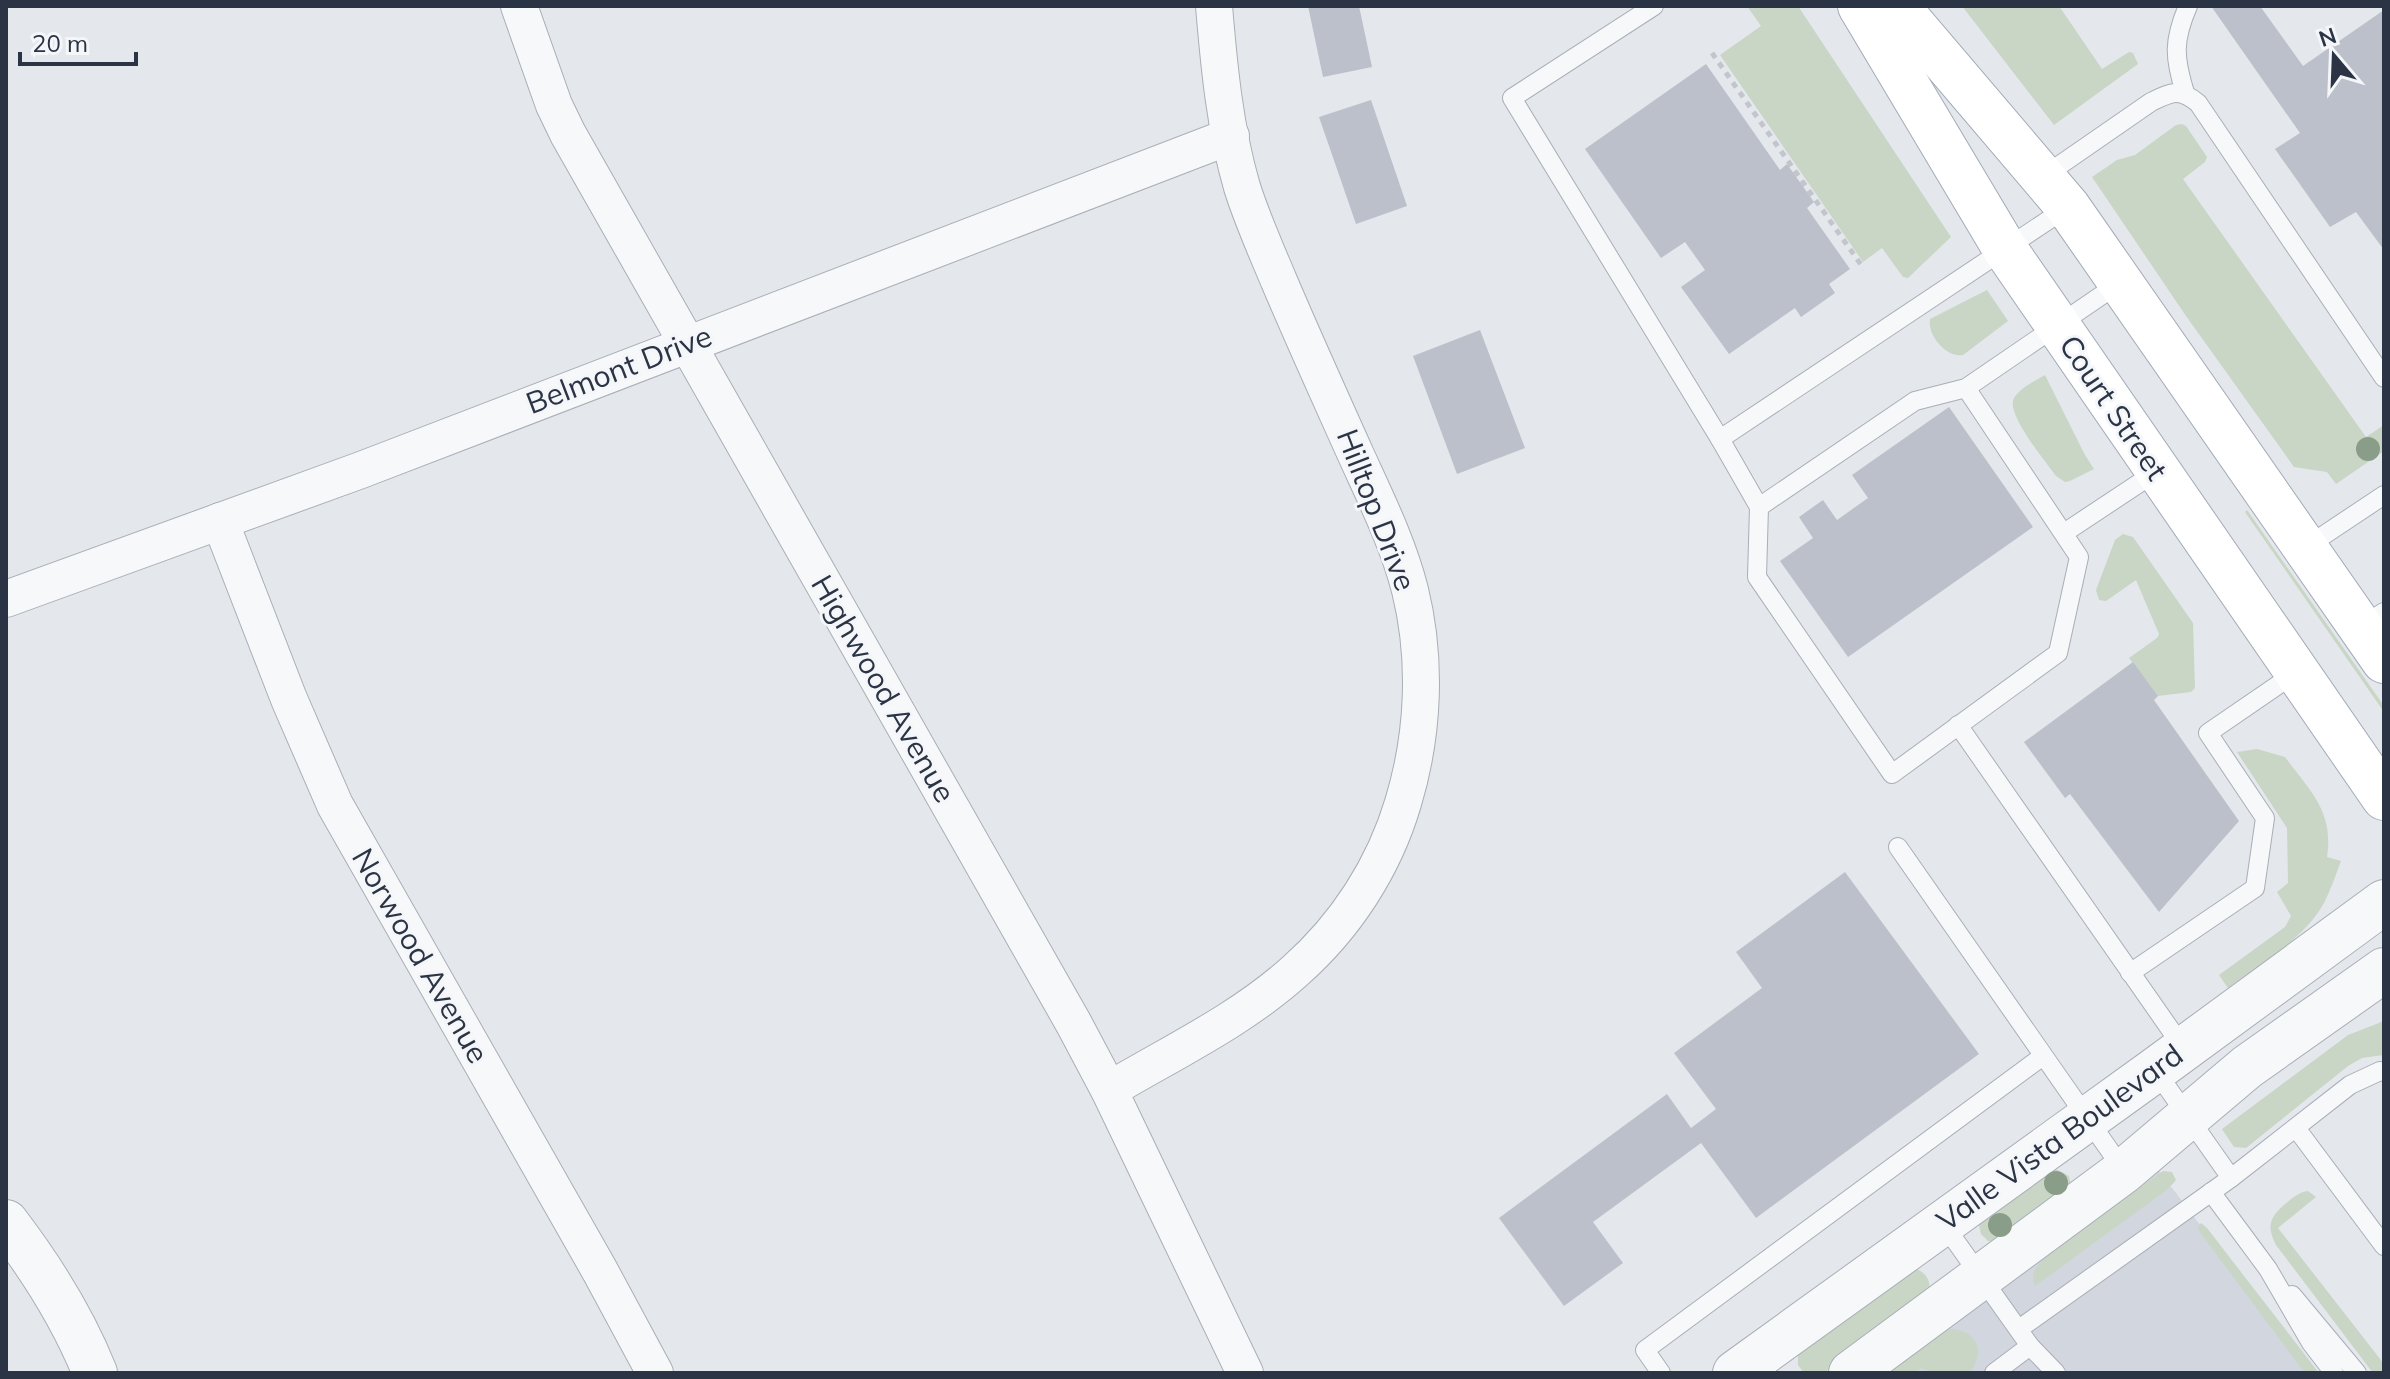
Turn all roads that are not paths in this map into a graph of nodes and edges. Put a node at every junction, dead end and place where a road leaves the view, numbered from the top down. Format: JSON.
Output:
{"nodes":[{"id":1,"x":519,"y":6,"type":"edge"},
{"id":2,"x":1214,"y":6,"type":"edge"},
{"id":3,"x":1654,"y":6,"type":"edge"},
{"id":4,"x":1860,"y":6,"type":"edge"},
{"id":5,"x":1897,"y":6,"type":"edge"},
{"id":6,"x":2188,"y":6,"type":"edge"},
{"id":7,"x":2185,"y":93,"type":"junction"},
{"id":8,"x":1231,"y":136,"type":"junction"},
{"id":9,"x":2056,"y":192,"type":"junction"},
{"id":10,"x":2005,"y":249,"type":"junction"},
{"id":11,"x":2121,"y":282,"type":"junction"},
{"id":12,"x":2056,"y":325,"type":"junction"},
{"id":13,"x":686,"y":344,"type":"junction"},
{"id":14,"x":2384,"y":378,"type":"edge"},
{"id":15,"x":1966,"y":388,"type":"junction"},
{"id":16,"x":1720,"y":439,"type":"junction"},
{"id":17,"x":2156,"y":472,"type":"junction"},
{"id":18,"x":2384,"y":495,"type":"edge"},
{"id":19,"x":1759,"y":507,"type":"junction"},
{"id":20,"x":220,"y":521,"type":"junction"},
{"id":21,"x":2064,"y":533,"type":"junction"},
{"id":22,"x":2306,"y":547,"type":"junction"},
{"id":23,"x":6,"y":599,"type":"edge"},
{"id":24,"x":2376,"y":634,"type":"edge"},
{"id":25,"x":2297,"y":672,"type":"junction"},
{"id":26,"x":1958,"y":725,"type":"junction"},
{"id":27,"x":2384,"y":798,"type":"edge"},
{"id":28,"x":1898,"y":847,"type":"dead end"},
{"id":29,"x":2384,"y":902,"type":"edge"},
{"id":30,"x":2384,"y":970,"type":"edge"},
{"id":31,"x":2130,"y":973,"type":"junction"},
{"id":32,"x":2043,"y":1056,"type":"junction"},
{"id":33,"x":2170,"y":1060,"type":"junction"},
{"id":34,"x":2384,"y":1072,"type":"edge"},
{"id":35,"x":1109,"y":1090,"type":"junction"},
{"id":36,"x":2189,"y":1117,"type":"junction"},
{"id":37,"x":2086,"y":1119,"type":"junction"},
{"id":38,"x":2296,"y":1128,"type":"junction"},
{"id":39,"x":2124,"y":1171,"type":"junction"},
{"id":40,"x":2231,"y":1178,"type":"junction"},
{"id":41,"x":2211,"y":1192,"type":"junction"},
{"id":42,"x":6,"y":1222,"type":"edge"},
{"id":43,"x":1942,"y":1222,"type":"junction"},
{"id":44,"x":2384,"y":1246,"type":"edge"},
{"id":45,"x":2268,"y":1269,"type":"junction"},
{"id":46,"x":1981,"y":1275,"type":"junction"},
{"id":47,"x":2019,"y":1329,"type":"junction"},
{"id":48,"x":2030,"y":1346,"type":"junction"},
{"id":49,"x":95,"y":1373,"type":"edge"},
{"id":50,"x":655,"y":1373,"type":"edge"},
{"id":51,"x":1245,"y":1373,"type":"edge"},
{"id":52,"x":1661,"y":1373,"type":"edge"},
{"id":53,"x":1735,"y":1373,"type":"edge"},
{"id":54,"x":1851,"y":1373,"type":"edge"},
{"id":55,"x":1994,"y":1373,"type":"edge"},
{"id":56,"x":2056,"y":1373,"type":"edge"},
{"id":57,"x":2334,"y":1373,"type":"edge"},
{"id":58,"x":2357,"y":1373,"type":"edge"}],
"edges":[{"from":1,"to":13,"type":"street","name":"Highwood Avenue"},
{"from":2,"to":8,"type":"street","name":"Hilltop Drive"},
{"from":3,"to":16,"type":"lane"},
{"from":4,"to":10,"type":"main road","name":"Court Street"},
{"from":5,"to":9,"type":"main road"},
{"from":6,"to":7,"type":"lane"},
{"from":7,"to":9,"type":"lane"},
{"from":7,"to":14,"type":"lane"},
{"from":8,"to":13,"type":"street","name":"Belmont Drive"},
{"from":8,"to":35,"type":"street","name":"Hilltop Drive"},
{"from":9,"to":10,"type":"lane"},
{"from":9,"to":11,"type":"main road"},
{"from":10,"to":12,"type":"main road","name":"Court Street"},
{"from":10,"to":16,"type":"lane"},
{"from":11,"to":12,"type":"lane"},
{"from":11,"to":22,"type":"main road"},
{"from":12,"to":15,"type":"lane"},
{"from":12,"to":17,"type":"main road","name":"Court Street"},
{"from":13,"to":20,"type":"street","name":"Belmont Drive"},
{"from":13,"to":35,"type":"street","name":"Highwood Avenue"},
{"from":15,"to":19,"type":"lane"},
{"from":15,"to":21,"type":"lane"},
{"from":16,"to":19,"type":"lane"},
{"from":17,"to":21,"type":"lane"},
{"from":17,"to":25,"type":"main road","name":"Court Street"},
{"from":18,"to":22,"type":"lane"},
{"from":19,"to":26,"type":"lane"},
{"from":20,"to":23,"type":"street","name":"Belmont Drive"},
{"from":20,"to":50,"type":"street","name":"Norwood Avenue"},
{"from":21,"to":26,"type":"lane"},
{"from":22,"to":24,"type":"main road"},
{"from":25,"to":27,"type":"main road","name":"Court Street"},
{"from":25,"to":31,"type":"lane"},
{"from":26,"to":31,"type":"lane"},
{"from":28,"to":32,"type":"lane"},
{"from":29,"to":33,"type":"street","name":"Valle Vista Boulevard"},
{"from":30,"to":36,"type":"street","name":"Valle Vista Boulevard"},
{"from":31,"to":33,"type":"lane"},
{"from":32,"to":37,"type":"lane"},
{"from":32,"to":52,"type":"lane"},
{"from":33,"to":36,"type":"lane"},
{"from":33,"to":37,"type":"street","name":"Valle Vista Boulevard"},
{"from":34,"to":38,"type":"lane"},
{"from":35,"to":51,"type":"street","name":"Highwood Avenue"},
{"from":36,"to":39,"type":"street","name":"Valle Vista Boulevard"},
{"from":36,"to":40,"type":"lane"},
{"from":37,"to":39,"type":"lane"},
{"from":37,"to":43,"type":"street","name":"Valle Vista Boulevard"},
{"from":38,"to":40,"type":"lane"},
{"from":38,"to":44,"type":"lane"},
{"from":39,"to":46,"type":"street","name":"Valle Vista Boulevard"},
{"from":40,"to":41,"type":"lane"},
{"from":41,"to":45,"type":"lane"},
{"from":41,"to":47,"type":"lane"},
{"from":42,"to":49,"type":"street"},
{"from":43,"to":46,"type":"lane"},
{"from":43,"to":53,"type":"street","name":"Valle Vista Boulevard"},
{"from":45,"to":57,"type":"lane"},
{"from":45,"to":58,"type":"lane"},
{"from":46,"to":47,"type":"lane"},
{"from":46,"to":54,"type":"street","name":"Valle Vista Boulevard"},
{"from":47,"to":48,"type":"lane"},
{"from":48,"to":55,"type":"lane"},
{"from":48,"to":56,"type":"lane"}]}
